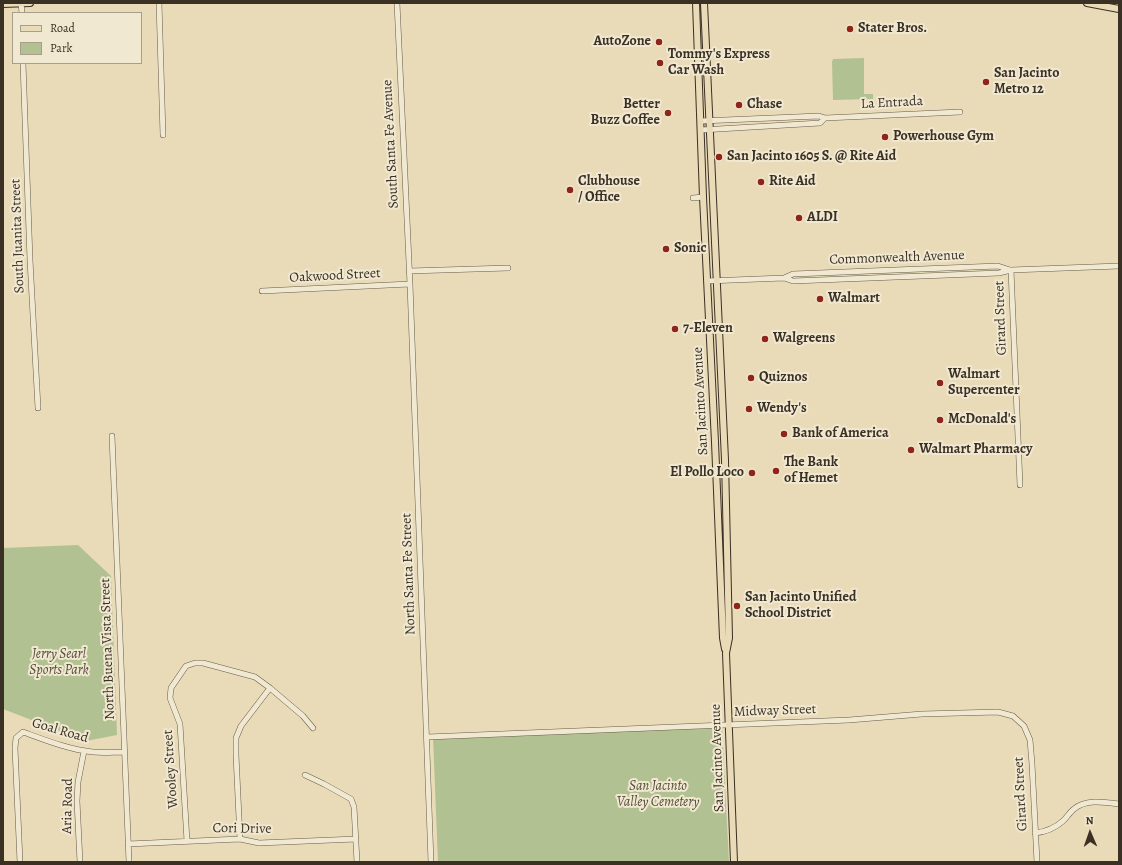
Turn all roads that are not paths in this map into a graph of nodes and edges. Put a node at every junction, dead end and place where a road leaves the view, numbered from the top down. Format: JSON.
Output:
{"nodes":[{"id":1,"x":21,"y":3,"type":"edge"},
{"id":2,"x":30,"y":3,"type":"edge"},
{"id":3,"x":159,"y":3,"type":"edge"},
{"id":4,"x":397,"y":3,"type":"edge"},
{"id":5,"x":696,"y":3,"type":"edge"},
{"id":6,"x":704,"y":3,"type":"edge"},
{"id":7,"x":1087,"y":3,"type":"edge"},
{"id":8,"x":3,"y":4,"type":"edge"},
{"id":9,"x":1119,"y":9,"type":"edge"},
{"id":10,"x":23,"y":64,"type":"edge"},
{"id":11,"x":960,"y":112,"type":"dead end"},
{"id":12,"x":825,"y":118,"type":"junction"},
{"id":13,"x":710,"y":120,"type":"junction"},
{"id":14,"x":700,"y":121,"type":"junction"},
{"id":15,"x":701,"y":130,"type":"junction"},
{"id":16,"x":710,"y":130,"type":"junction"},
{"id":17,"x":163,"y":135,"type":"dead end"},
{"id":18,"x":703,"y":197,"type":"junction"},
{"id":19,"x":693,"y":198,"type":"dead end"},
{"id":20,"x":1119,"y":266,"type":"edge"},
{"id":21,"x":508,"y":268,"type":"dead end"},
{"id":22,"x":1011,"y":270,"type":"junction"},
{"id":23,"x":409,"y":271,"type":"junction"},
{"id":24,"x":717,"y":280,"type":"junction"},
{"id":25,"x":707,"y":281,"type":"junction"},
{"id":26,"x":410,"y":284,"type":"junction"},
{"id":27,"x":262,"y":291,"type":"dead end"},
{"id":28,"x":711,"y":353,"type":"junction"},
{"id":29,"x":722,"y":399,"type":"junction"},
{"id":30,"x":38,"y":408,"type":"dead end"},
{"id":31,"x":112,"y":436,"type":"dead end"},
{"id":32,"x":1020,"y":485,"type":"dead end"},
{"id":33,"x":726,"y":653,"type":"junction"},
{"id":34,"x":270,"y":688,"type":"junction"},
{"id":35,"x":729,"y":725,"type":"junction"},
{"id":36,"x":1024,"y":726,"type":"joint"},
{"id":37,"x":313,"y":728,"type":"dead end"},
{"id":38,"x":427,"y":737,"type":"junction"},
{"id":39,"x":84,"y":751,"type":"junction"},
{"id":40,"x":124,"y":752,"type":"junction"},
{"id":41,"x":305,"y":775,"type":"dead end"},
{"id":42,"x":1119,"y":804,"type":"edge"},
{"id":43,"x":1035,"y":833,"type":"junction"},
{"id":44,"x":240,"y":839,"type":"junction"},
{"id":45,"x":356,"y":839,"type":"junction"},
{"id":46,"x":187,"y":841,"type":"junction"},
{"id":47,"x":128,"y":844,"type":"junction"},
{"id":48,"x":20,"y":862,"type":"edge"},
{"id":49,"x":80,"y":862,"type":"edge"},
{"id":50,"x":129,"y":862,"type":"edge"},
{"id":51,"x":357,"y":862,"type":"edge"},
{"id":52,"x":432,"y":862,"type":"edge"},
{"id":53,"x":734,"y":862,"type":"edge"},
{"id":54,"x":1037,"y":862,"type":"edge"}],
"edges":[{"from":1,"to":2,"type":"main road"},
{"from":1,"to":8,"type":"main road"},
{"from":3,"to":17,"type":"street"},
{"from":4,"to":23,"type":"street","name":"South Santa Fe Avenue"},
{"from":5,"to":14,"type":"main road","name":"San Jacinto Avenue"},
{"from":6,"to":13,"type":"main road","name":"San Jacinto Avenue"},
{"from":7,"to":9,"type":"main road"},
{"from":10,"to":30,"type":"street","name":"South Juanita Street"},
{"from":11,"to":12,"type":"street","name":"La Entrada"},
{"from":12,"to":13,"type":"street","name":"La Entrada"},
{"from":12,"to":16,"type":"street","name":"La Entrada"},
{"from":13,"to":14,"type":"street","name":"La Entrada"},
{"from":13,"to":16,"type":"main road","name":"San Jacinto Avenue"},
{"from":14,"to":15,"type":"main road","name":"San Jacinto Avenue"},
{"from":15,"to":16,"type":"street","name":"La Entrada"},
{"from":15,"to":18,"type":"main road","name":"San Jacinto Avenue"},
{"from":16,"to":24,"type":"main road","name":"San Jacinto Avenue"},
{"from":18,"to":19,"type":"street"},
{"from":18,"to":25,"type":"main road","name":"San Jacinto Avenue"},
{"from":20,"to":22,"type":"street","name":"Commonwealth Avenue"},
{"from":21,"to":23,"type":"street"},
{"from":22,"to":24,"type":"street","name":"Commonwealth Avenue"},
{"from":22,"to":32,"type":"street","name":"Girard Street"},
{"from":23,"to":26,"type":"street","name":"South Santa Fe Avenue"},
{"from":24,"to":25,"type":"street","name":"Commonwealth Avenue"},
{"from":24,"to":29,"type":"main road","name":"San Jacinto Avenue"},
{"from":25,"to":28,"type":"main road","name":"San Jacinto Avenue"},
{"from":26,"to":27,"type":"street","name":"Oakwood Street"},
{"from":26,"to":38,"type":"street","name":"North Santa Fe Street"},
{"from":28,"to":29,"type":"main road"},
{"from":28,"to":33,"type":"main road","name":"San Jacinto Avenue"},
{"from":29,"to":33,"type":"main road","name":"San Jacinto Avenue"},
{"from":31,"to":40,"type":"street","name":"North Buena Vista Street"},
{"from":33,"to":35,"type":"main road","name":"San Jacinto Avenue"},
{"from":34,"to":37,"type":"street"},
{"from":34,"to":44,"type":"street"},
{"from":34,"to":46,"type":"street","name":"Wooley Street"},
{"from":35,"to":36,"type":"street","name":"Midway Street"},
{"from":35,"to":38,"type":"street","name":"Midway Street"},
{"from":35,"to":53,"type":"main road","name":"San Jacinto Avenue"},
{"from":36,"to":43,"type":"street","name":"Girard Street"},
{"from":38,"to":52,"type":"street","name":"North Santa Fe Street"},
{"from":39,"to":40,"type":"street","name":"Goal Road"},
{"from":39,"to":48,"type":"street","name":"Goal Road"},
{"from":39,"to":49,"type":"street","name":"Aria Road"},
{"from":40,"to":47,"type":"street","name":"North Buena Vista Street"},
{"from":41,"to":45,"type":"street"},
{"from":42,"to":43,"type":"street"},
{"from":43,"to":54,"type":"street","name":"Girard Street"},
{"from":44,"to":45,"type":"street","name":"Cori Drive"},
{"from":44,"to":46,"type":"street","name":"Cori Drive"},
{"from":45,"to":51,"type":"street"},
{"from":46,"to":47,"type":"street","name":"Cori Drive"},
{"from":47,"to":50,"type":"street","name":"North Buena Vista Street"}]}
